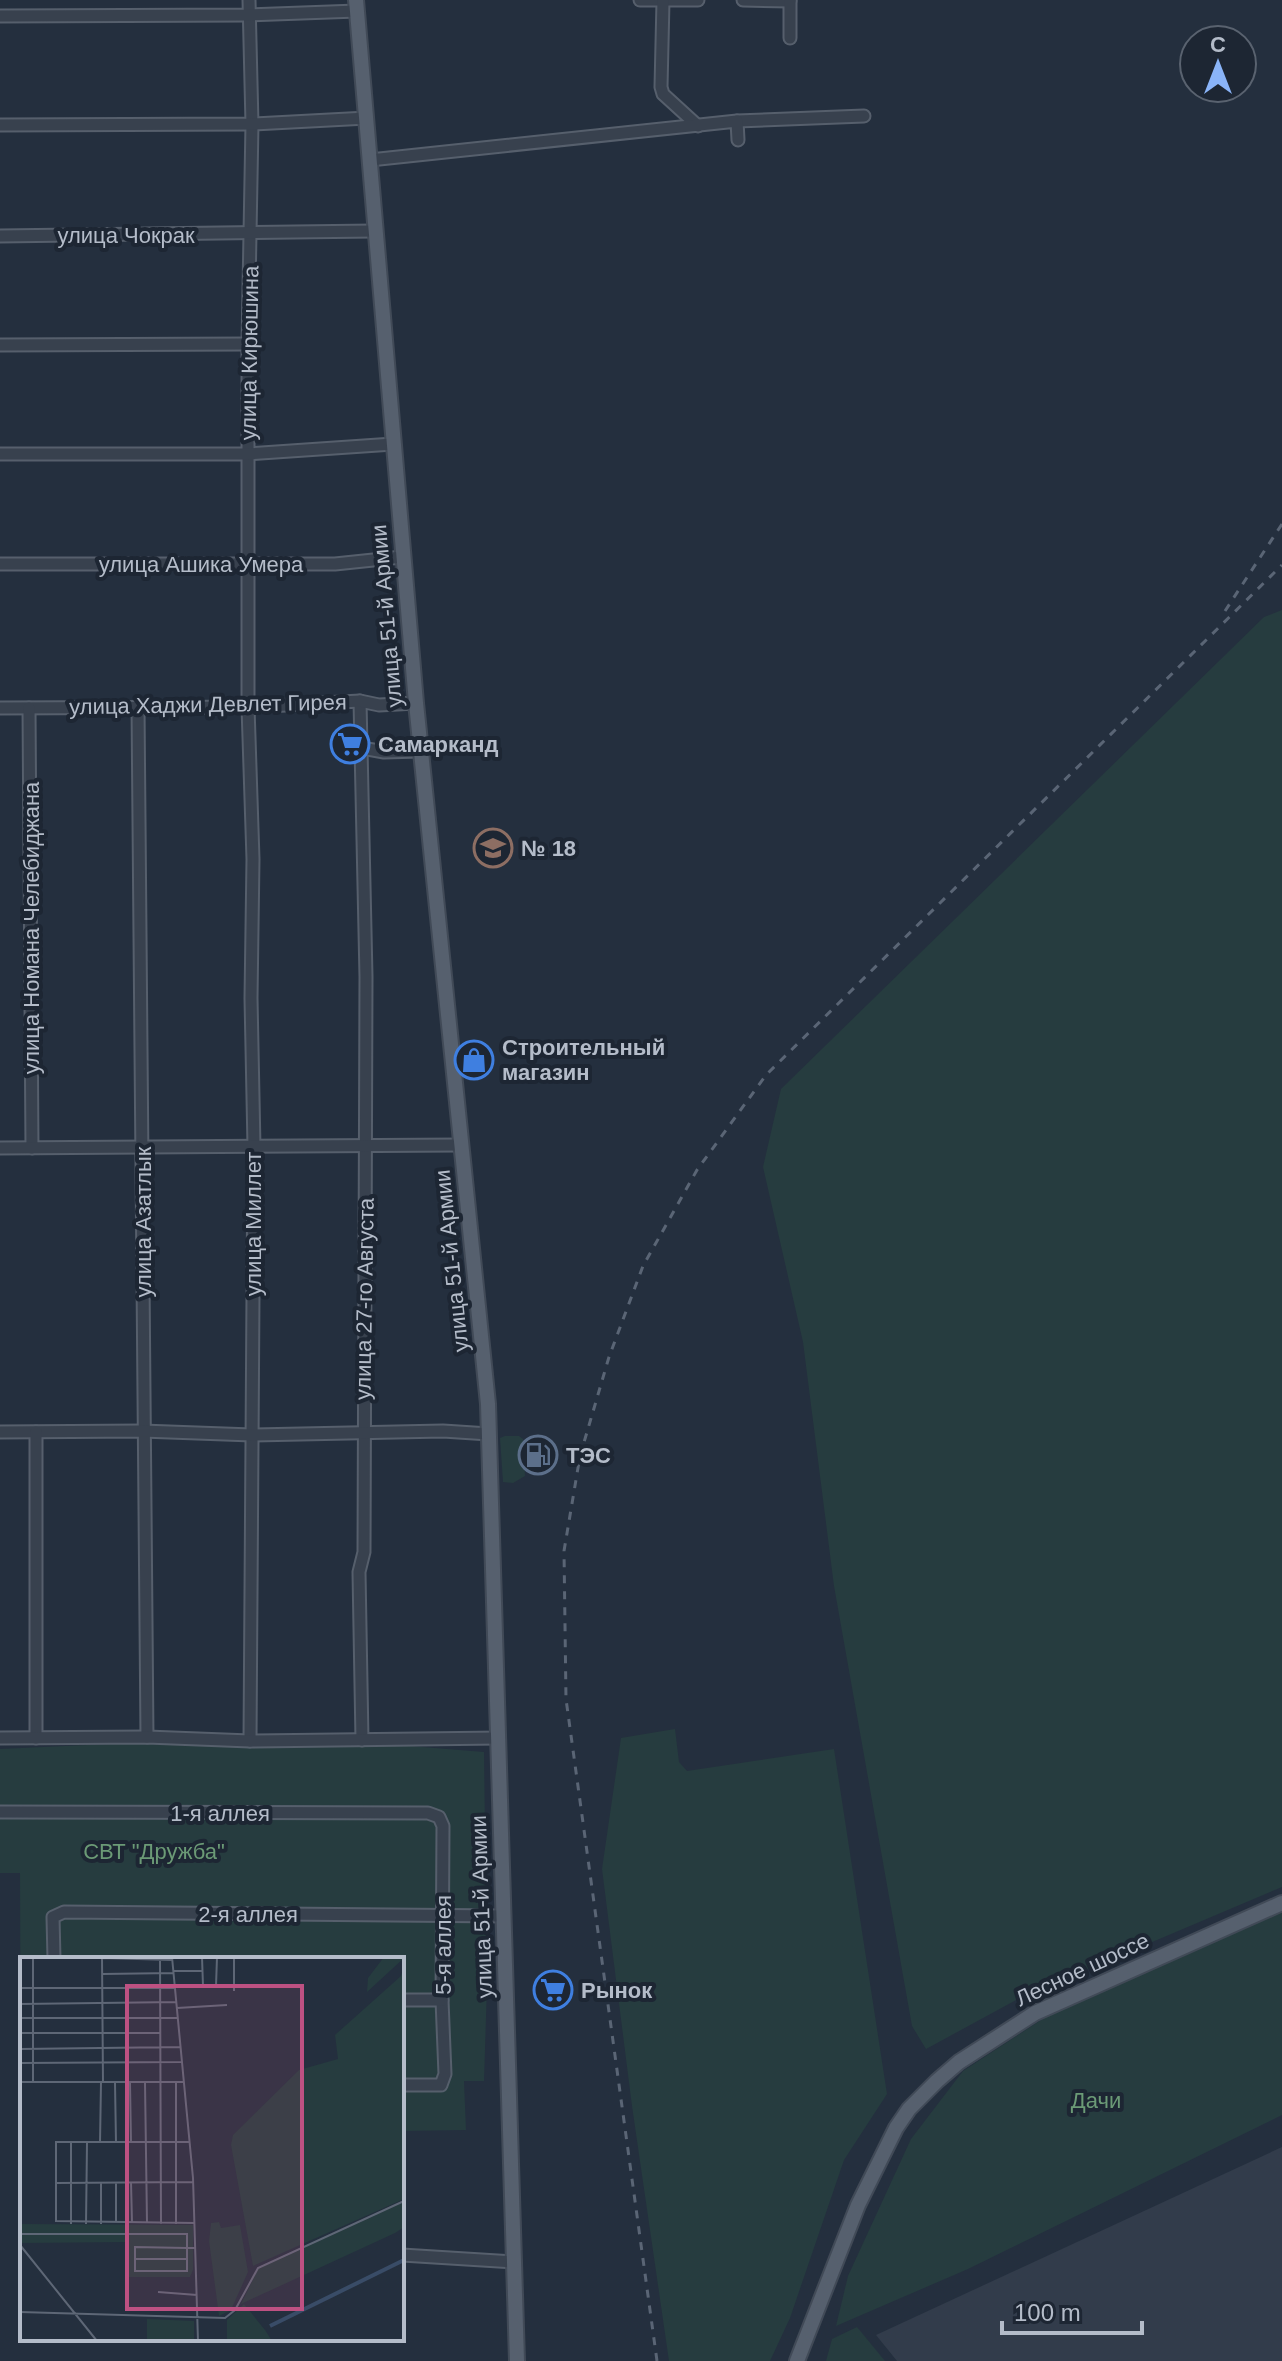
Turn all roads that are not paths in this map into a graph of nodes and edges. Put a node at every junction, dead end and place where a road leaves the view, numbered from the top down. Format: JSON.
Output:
{"nodes":[{"id":1,"x":249,"y":0,"type":"edge"},
{"id":2,"x":640,"y":0,"type":"edge"},
{"id":3,"x":656,"y":0,"type":"edge"},
{"id":4,"x":698,"y":0,"type":"edge"},
{"id":5,"x":743,"y":0,"type":"edge"},
{"id":6,"x":790,"y":0,"type":"edge"},
{"id":7,"x":663,"y":1,"type":"edge"},
{"id":8,"x":356,"y":6,"type":"edge"},
{"id":9,"x":250,"y":15,"type":"junction"},
{"id":10,"x":0,"y":16,"type":"edge"},
{"id":11,"x":790,"y":38,"type":"dead end"},
{"id":12,"x":864,"y":116,"type":"dead end"},
{"id":13,"x":367,"y":118,"type":"junction"},
{"id":14,"x":737,"y":121,"type":"junction"},
{"id":15,"x":252,"y":124,"type":"junction"},
{"id":16,"x":0,"y":125,"type":"edge"},
{"id":17,"x":698,"y":126,"type":"junction"},
{"id":18,"x":738,"y":140,"type":"dead end"},
{"id":19,"x":370,"y":160,"type":"junction"},
{"id":20,"x":374,"y":231,"type":"junction"},
{"id":21,"x":251,"y":235,"type":"junction"},
{"id":22,"x":0,"y":236,"type":"edge"},
{"id":23,"x":248,"y":344,"type":"junction"},
{"id":24,"x":0,"y":345,"type":"edge"},
{"id":25,"x":393,"y":444,"type":"junction"},
{"id":26,"x":0,"y":454,"type":"edge"},
{"id":27,"x":248,"y":454,"type":"junction"},
{"id":28,"x":402,"y":557,"type":"junction"},
{"id":29,"x":249,"y":563,"type":"junction"},
{"id":30,"x":0,"y":564,"type":"edge"},
{"id":31,"x":360,"y":701,"type":"junction"},
{"id":32,"x":416,"y":703,"type":"junction"},
{"id":33,"x":138,"y":706,"type":"junction"},
{"id":34,"x":248,"y":707,"type":"junction"},
{"id":35,"x":0,"y":708,"type":"edge"},
{"id":36,"x":29,"y":708,"type":"junction"},
{"id":37,"x":362,"y":748,"type":"junction"},
{"id":38,"x":420,"y":751,"type":"junction"},
{"id":39,"x":460,"y":1145,"type":"junction"},
{"id":40,"x":366,"y":1146,"type":"junction"},
{"id":41,"x":144,"y":1147,"type":"junction"},
{"id":42,"x":254,"y":1147,"type":"junction"},
{"id":43,"x":0,"y":1148,"type":"edge"},
{"id":44,"x":32,"y":1148,"type":"junction"},
{"id":45,"x":142,"y":1431,"type":"junction"},
{"id":46,"x":0,"y":1432,"type":"edge"},
{"id":47,"x":36,"y":1432,"type":"junction"},
{"id":48,"x":363,"y":1434,"type":"junction"},
{"id":49,"x":489,"y":1434,"type":"junction"},
{"id":50,"x":252,"y":1435,"type":"junction"},
{"id":51,"x":147,"y":1737,"type":"junction"},
{"id":52,"x":0,"y":1738,"type":"edge"},
{"id":53,"x":36,"y":1738,"type":"junction"},
{"id":54,"x":499,"y":1738,"type":"junction"},
{"id":55,"x":362,"y":1740,"type":"junction"},
{"id":56,"x":250,"y":1741,"type":"junction"},
{"id":57,"x":0,"y":1812,"type":"edge"},
{"id":58,"x":439,"y":1817,"type":"joint"},
{"id":59,"x":1282,"y":1903,"type":"edge"},
{"id":60,"x":443,"y":1916,"type":"junction"},
{"id":61,"x":503,"y":1916,"type":"junction"},
{"id":62,"x":54,"y":1957,"type":"edge"},
{"id":63,"x":404,"y":2000,"type":"edge"},
{"id":64,"x":442,"y":2000,"type":"junction"},
{"id":65,"x":404,"y":2085,"type":"edge"},
{"id":66,"x":404,"y":2255,"type":"edge"},
{"id":67,"x":515,"y":2262,"type":"junction"},
{"id":68,"x":517,"y":2361,"type":"edge"},
{"id":69,"x":797,"y":2361,"type":"edge"}],
"edges":[{"from":1,"to":9,"type":"street","name":"улица Кирюшина"},
{"from":2,"to":3,"type":"street"},
{"from":3,"to":7,"type":"street"},
{"from":4,"to":7,"type":"street"},
{"from":5,"to":6,"type":"street"},
{"from":6,"to":11,"type":"street"},
{"from":7,"to":17,"type":"street"},
{"from":8,"to":9,"type":"street"},
{"from":8,"to":13,"type":"main road","name":"улица 51-й Армии"},
{"from":9,"to":10,"type":"street"},
{"from":9,"to":15,"type":"street","name":"улица Кирюшина"},
{"from":12,"to":14,"type":"street"},
{"from":13,"to":15,"type":"street"},
{"from":13,"to":19,"type":"main road","name":"улица 51-й Армии"},
{"from":14,"to":17,"type":"street"},
{"from":14,"to":18,"type":"street"},
{"from":15,"to":16,"type":"street"},
{"from":15,"to":21,"type":"street","name":"улица Кирюшина"},
{"from":17,"to":19,"type":"street"},
{"from":19,"to":20,"type":"main road","name":"улица 51-й Армии"},
{"from":20,"to":21,"type":"street","name":"улица Чокрак"},
{"from":20,"to":25,"type":"main road","name":"улица 51-й Армии"},
{"from":21,"to":22,"type":"street","name":"улица Чокрак"},
{"from":21,"to":23,"type":"street","name":"улица Кирюшина"},
{"from":23,"to":24,"type":"street"},
{"from":23,"to":27,"type":"street","name":"улица Кирюшина"},
{"from":25,"to":27,"type":"street"},
{"from":25,"to":28,"type":"main road","name":"улица 51-й Армии"},
{"from":26,"to":27,"type":"street"},
{"from":27,"to":29,"type":"street","name":"улица Кирюшина"},
{"from":28,"to":29,"type":"street","name":"улица Ашика Умера"},
{"from":28,"to":32,"type":"main road","name":"улица 51-й Армии"},
{"from":29,"to":30,"type":"street","name":"улица Ашика Умера"},
{"from":29,"to":34,"type":"street","name":"улица Кирюшина"},
{"from":31,"to":32,"type":"street","name":"улица Хаджи Девлет Гирея"},
{"from":31,"to":34,"type":"street","name":"улица Хаджи Девлет Гирея"},
{"from":31,"to":37,"type":"street","name":"улица 27-го Августа"},
{"from":32,"to":38,"type":"main road","name":"улица 51-й Армии"},
{"from":33,"to":34,"type":"street","name":"улица Хаджи Девлет Гирея"},
{"from":33,"to":36,"type":"street","name":"улица Хаджи Девлет Гирея"},
{"from":33,"to":41,"type":"street","name":"улица Азатлык"},
{"from":34,"to":42,"type":"street","name":"улица Миллет"},
{"from":35,"to":36,"type":"street","name":"улица Хаджи Девлет Гирея"},
{"from":36,"to":44,"type":"street","name":"улица Номана Челебиджана"},
{"from":37,"to":38,"type":"street"},
{"from":37,"to":40,"type":"street","name":"улица 27-го Августа"},
{"from":38,"to":39,"type":"main road","name":"улица 51-й Армии"},
{"from":39,"to":40,"type":"street"},
{"from":39,"to":49,"type":"main road","name":"улица 51-й Армии"},
{"from":40,"to":42,"type":"street"},
{"from":40,"to":48,"type":"street","name":"улица 27-го Августа"},
{"from":41,"to":42,"type":"street"},
{"from":41,"to":44,"type":"street"},
{"from":41,"to":45,"type":"street","name":"улица Азатлык"},
{"from":42,"to":50,"type":"street","name":"улица Миллет"},
{"from":43,"to":44,"type":"street"},
{"from":45,"to":47,"type":"street"},
{"from":45,"to":50,"type":"street"},
{"from":45,"to":51,"type":"street","name":"улица Азатлык"},
{"from":46,"to":47,"type":"street"},
{"from":47,"to":53,"type":"street"},
{"from":48,"to":49,"type":"street"},
{"from":48,"to":50,"type":"street"},
{"from":48,"to":55,"type":"street","name":"улица 27-го Августа"},
{"from":49,"to":54,"type":"main road","name":"улица 51-й Армии"},
{"from":50,"to":56,"type":"street","name":"улица Миллет"},
{"from":51,"to":53,"type":"street"},
{"from":51,"to":56,"type":"street"},
{"from":52,"to":53,"type":"street"},
{"from":54,"to":55,"type":"street"},
{"from":54,"to":61,"type":"main road","name":"улица 51-й Армии"},
{"from":55,"to":56,"type":"street"},
{"from":57,"to":58,"type":"street","name":"1-я аллея"},
{"from":58,"to":60,"type":"street","name":"5-я аллея"},
{"from":59,"to":69,"type":"main road","name":"Лесное шоссе"},
{"from":60,"to":61,"type":"street","name":"2-я аллея"},
{"from":60,"to":62,"type":"street","name":"2-я аллея"},
{"from":60,"to":64,"type":"street","name":"5-я аллея"},
{"from":61,"to":67,"type":"main road","name":"улица 51-й Армии"},
{"from":63,"to":64,"type":"street"},
{"from":64,"to":65,"type":"street","name":"5-я аллея"},
{"from":66,"to":67,"type":"street"},
{"from":67,"to":68,"type":"main road","name":"улица 51-й Армии"}]}
